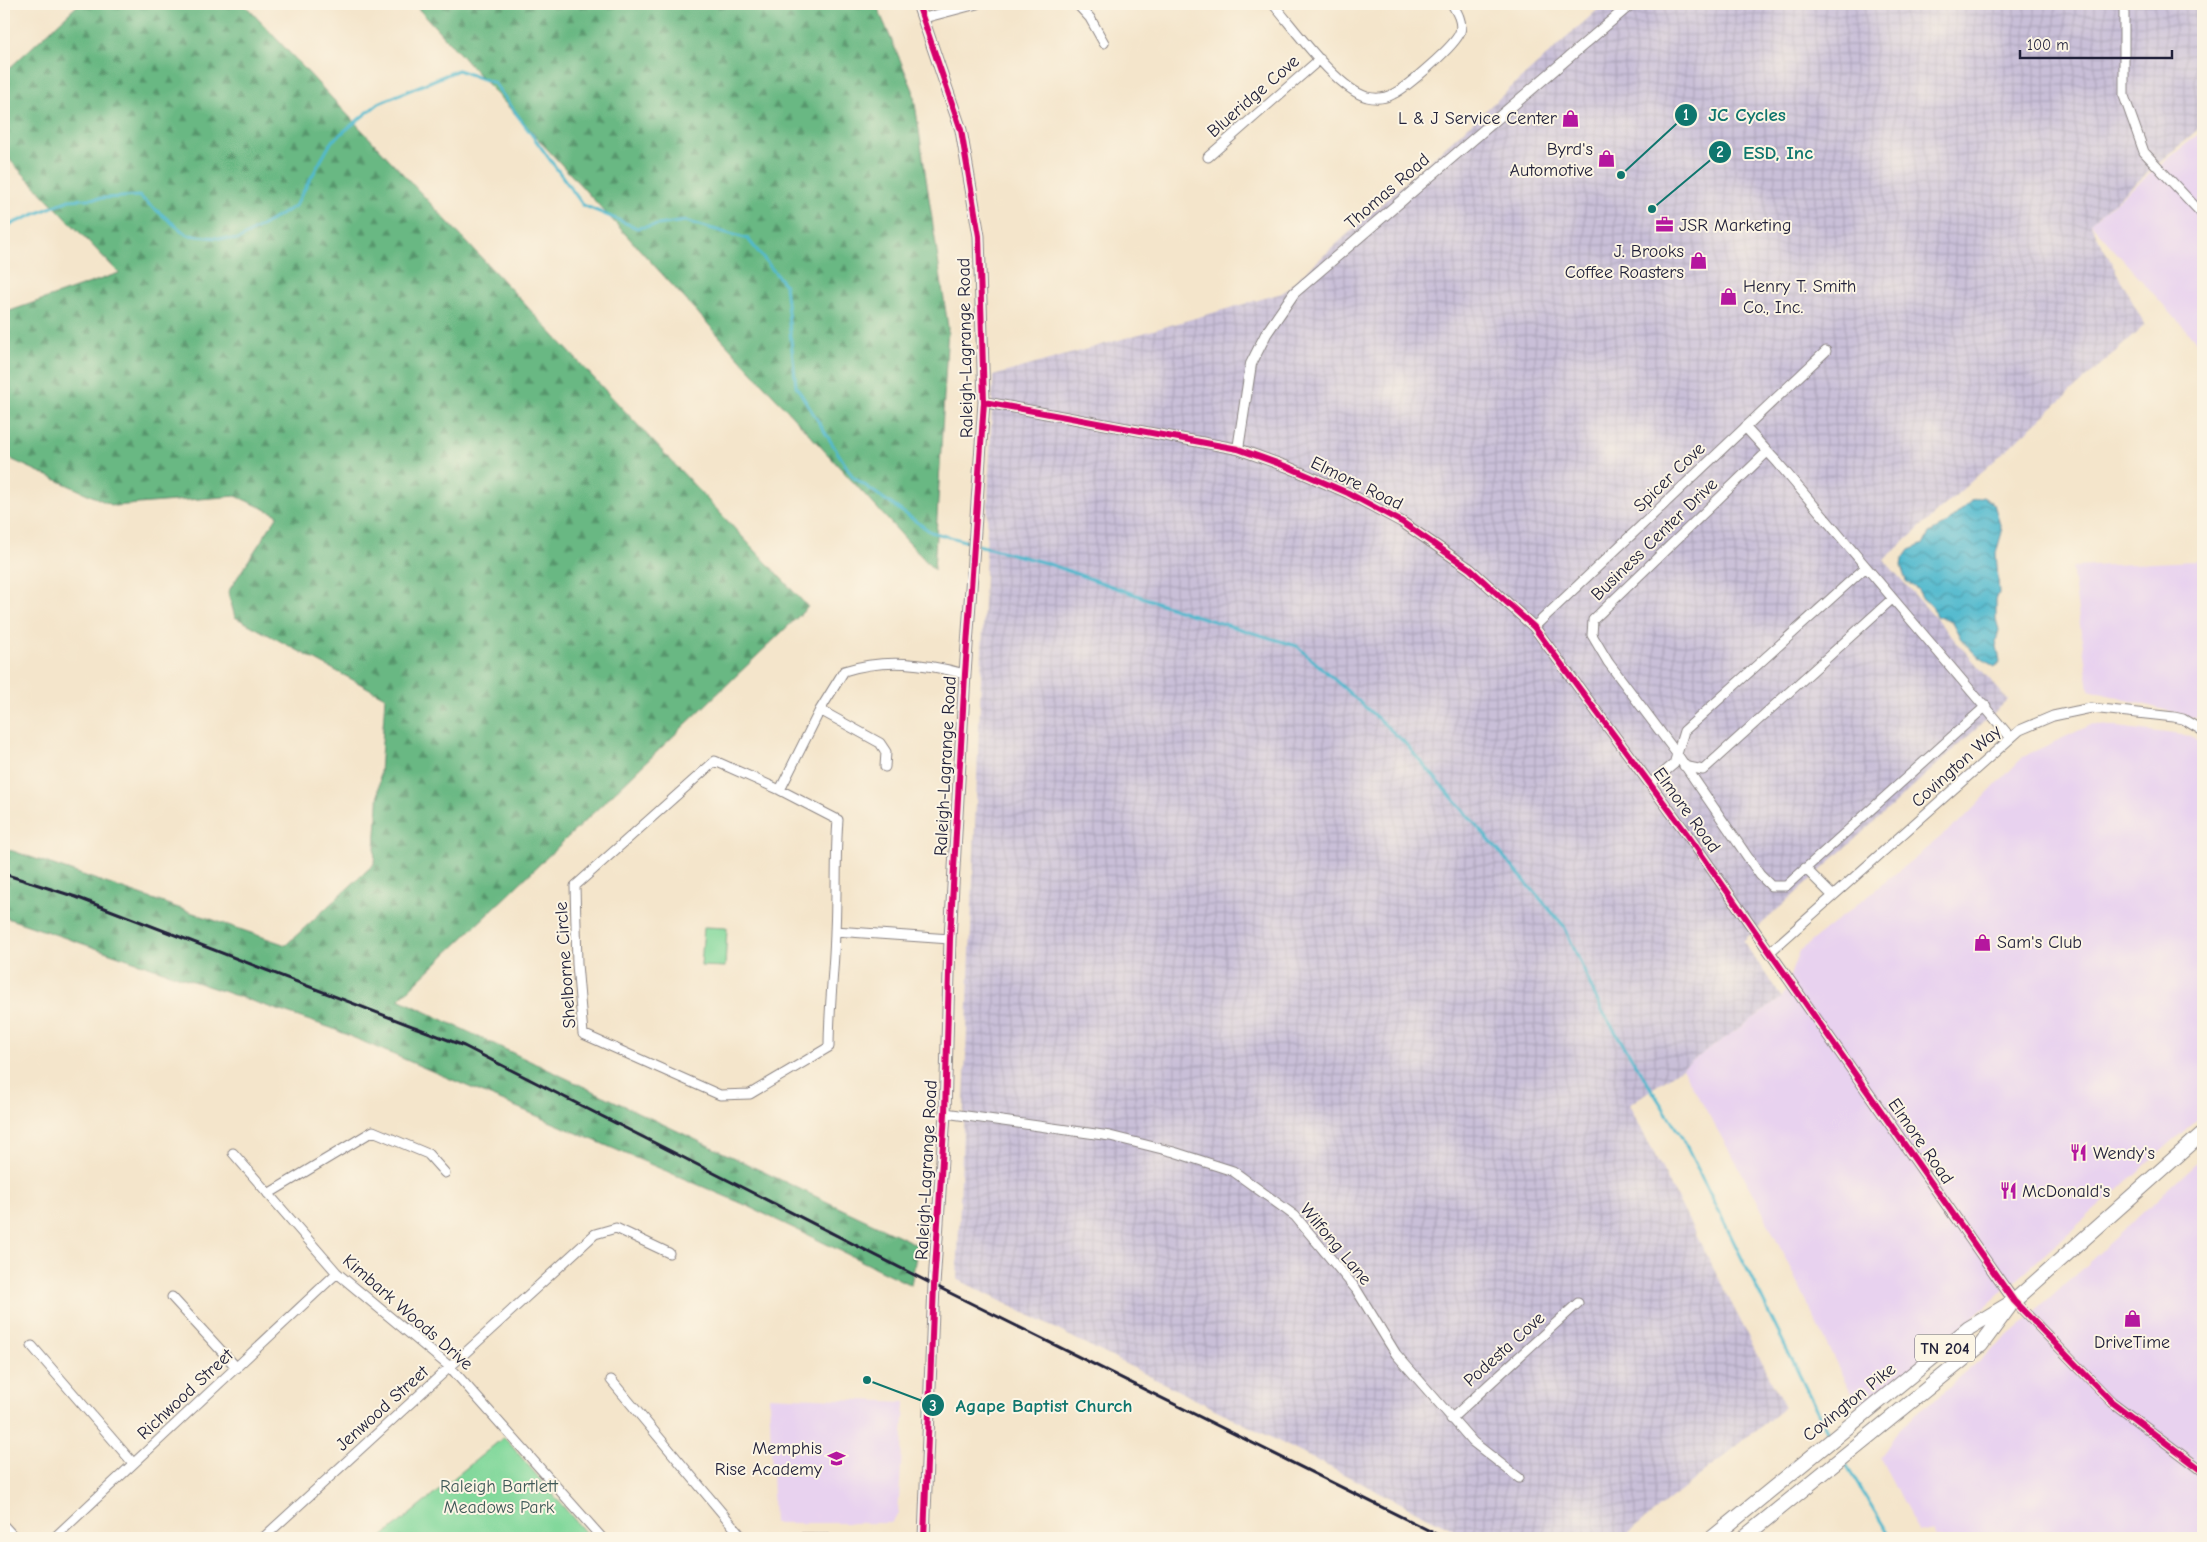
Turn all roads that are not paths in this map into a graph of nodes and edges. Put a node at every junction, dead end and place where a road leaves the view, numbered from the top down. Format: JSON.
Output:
{"nodes":[{"id":1,"x":918,"y":4,"type":"edge"},
{"id":2,"x":977,"y":4,"type":"edge"},
{"id":3,"x":1077,"y":4,"type":"edge"},
{"id":4,"x":1273,"y":4,"type":"edge"},
{"id":5,"x":1452,"y":4,"type":"edge"},
{"id":6,"x":1631,"y":4,"type":"edge"},
{"id":7,"x":2124,"y":4,"type":"edge"},
{"id":8,"x":924,"y":18,"type":"junction"},
{"id":9,"x":1104,"y":43,"type":"dead end"},
{"id":10,"x":1320,"y":59,"type":"junction"},
{"id":11,"x":1208,"y":157,"type":"dead end"},
{"id":12,"x":2203,"y":215,"type":"edge"},
{"id":13,"x":1826,"y":351,"type":"dead end"},
{"id":14,"x":984,"y":402,"type":"junction"},
{"id":15,"x":1745,"y":427,"type":"junction"},
{"id":16,"x":1238,"y":449,"type":"junction"},
{"id":17,"x":1767,"y":452,"type":"junction"},
{"id":18,"x":1866,"y":567,"type":"junction"},
{"id":19,"x":1892,"y":599,"type":"junction"},
{"id":20,"x":1534,"y":627,"type":"junction"},
{"id":21,"x":965,"y":674,"type":"junction"},
{"id":22,"x":1986,"y":706,"type":"junction"},
{"id":23,"x":820,"y":710,"type":"junction"},
{"id":24,"x":2203,"y":731,"type":"edge"},
{"id":25,"x":2011,"y":738,"type":"junction"},
{"id":26,"x":1677,"y":754,"type":"junction"},
{"id":27,"x":1674,"y":764,"type":"junction"},
{"id":28,"x":1686,"y":767,"type":"junction"},
{"id":29,"x":885,"y":768,"type":"dead end"},
{"id":30,"x":1650,"y":784,"type":"junction"},
{"id":31,"x":780,"y":790,"type":"junction"},
{"id":32,"x":1805,"y":868,"type":"junction"},
{"id":33,"x":1832,"y":896,"type":"junction"},
{"id":34,"x":835,"y":931,"type":"junction"},
{"id":35,"x":950,"y":938,"type":"junction"},
{"id":36,"x":1770,"y":952,"type":"junction"},
{"id":37,"x":945,"y":1112,"type":"junction"},
{"id":38,"x":2203,"y":1133,"type":"edge"},
{"id":39,"x":233,"y":1153,"type":"dead end"},
{"id":40,"x":445,"y":1173,"type":"dead end"},
{"id":41,"x":268,"y":1194,"type":"junction"},
{"id":42,"x":669,"y":1254,"type":"dead end"},
{"id":43,"x":337,"y":1274,"type":"junction"},
{"id":44,"x":172,"y":1297,"type":"dead end"},
{"id":45,"x":2014,"y":1301,"type":"junction"},
{"id":46,"x":1578,"y":1303,"type":"dead end"},
{"id":47,"x":32,"y":1346,"type":"dead end"},
{"id":48,"x":450,"y":1367,"type":"junction"},
{"id":49,"x":237,"y":1368,"type":"junction"},
{"id":50,"x":612,"y":1380,"type":"dead end"},
{"id":51,"x":1452,"y":1419,"type":"junction"},
{"id":52,"x":134,"y":1463,"type":"junction"},
{"id":53,"x":2203,"y":1471,"type":"edge"},
{"id":54,"x":1519,"y":1478,"type":"dead end"},
{"id":55,"x":4,"y":1526,"type":"edge"},
{"id":56,"x":15,"y":1538,"type":"edge"},
{"id":57,"x":54,"y":1538,"type":"edge"},
{"id":58,"x":263,"y":1538,"type":"edge"},
{"id":59,"x":602,"y":1538,"type":"edge"},
{"id":60,"x":743,"y":1538,"type":"edge"},
{"id":61,"x":786,"y":1538,"type":"edge"},
{"id":62,"x":826,"y":1538,"type":"edge"},
{"id":63,"x":924,"y":1538,"type":"edge"},
{"id":64,"x":1712,"y":1538,"type":"edge"},
{"id":65,"x":1743,"y":1538,"type":"edge"}],
"edges":[{"from":1,"to":8,"type":"main road","name":"Raleigh-Lagrange Road"},
{"from":2,"to":8,"type":"street"},
{"from":3,"to":9,"type":"street"},
{"from":4,"to":10,"type":"street"},
{"from":5,"to":10,"type":"street"},
{"from":6,"to":16,"type":"street","name":"Thomas Road"},
{"from":7,"to":12,"type":"street"},
{"from":8,"to":14,"type":"main road","name":"Raleigh-Lagrange Road"},
{"from":10,"to":11,"type":"street","name":"Blueridge Cove"},
{"from":13,"to":15,"type":"street","name":"Spicer Cove"},
{"from":14,"to":16,"type":"street","name":"Elmore Road"},
{"from":14,"to":21,"type":"main road","name":"Raleigh-Lagrange Road"},
{"from":15,"to":17,"type":"street"},
{"from":15,"to":20,"type":"street","name":"Spicer Cove"},
{"from":16,"to":20,"type":"street","name":"Elmore Road"},
{"from":17,"to":18,"type":"street"},
{"from":17,"to":26,"type":"street","name":"Business Center Drive"},
{"from":18,"to":19,"type":"street"},
{"from":18,"to":26,"type":"street"},
{"from":19,"to":22,"type":"street"},
{"from":19,"to":28,"type":"street"},
{"from":20,"to":30,"type":"street","name":"Elmore Road"},
{"from":21,"to":23,"type":"street"},
{"from":21,"to":35,"type":"main road","name":"Raleigh-Lagrange Road"},
{"from":22,"to":25,"type":"street"},
{"from":22,"to":32,"type":"street"},
{"from":23,"to":29,"type":"street"},
{"from":23,"to":31,"type":"street"},
{"from":24,"to":25,"type":"street","name":"Covington Way"},
{"from":25,"to":33,"type":"street","name":"Covington Way"},
{"from":26,"to":27,"type":"street"},
{"from":26,"to":28,"type":"street","name":"Business Center Drive"},
{"from":27,"to":28,"type":"street"},
{"from":27,"to":30,"type":"street"},
{"from":28,"to":32,"type":"street","name":"Business Center Drive"},
{"from":30,"to":36,"type":"street","name":"Elmore Road"},
{"from":31,"to":34,"type":"street","name":"Shelborne Circle"},
{"from":31,"to":34,"type":"street","name":"Shelborne Circle"},
{"from":32,"to":33,"type":"street"},
{"from":33,"to":36,"type":"street","name":"Covington Way"},
{"from":34,"to":35,"type":"street"},
{"from":35,"to":37,"type":"main road","name":"Raleigh-Lagrange Road"},
{"from":36,"to":45,"type":"street","name":"Elmore Road"},
{"from":37,"to":51,"type":"street","name":"Wilfong Lane"},
{"from":37,"to":63,"type":"main road","name":"Raleigh-Lagrange Road"},
{"from":38,"to":45,"type":"main road","name":"Covington Pike","number":"TN 204"},
{"from":39,"to":41,"type":"street","name":"Kimbark Woods Drive"},
{"from":40,"to":41,"type":"street"},
{"from":41,"to":43,"type":"street","name":"Kimbark Woods Drive"},
{"from":42,"to":48,"type":"street","name":"Jenwood Street"},
{"from":43,"to":48,"type":"street","name":"Kimbark Woods Drive"},
{"from":43,"to":49,"type":"street","name":"Richwood Street"},
{"from":44,"to":49,"type":"street"},
{"from":45,"to":53,"type":"street","name":"Elmore Road"},
{"from":45,"to":64,"type":"main road","name":"Covington Pike","number":"TN 204"},
{"from":45,"to":65,"type":"main road","name":"Covington Pike","number":"TN 204"},
{"from":46,"to":51,"type":"street","name":"Podesta Cove"},
{"from":47,"to":52,"type":"street"},
{"from":48,"to":58,"type":"street","name":"Jenwood Street"},
{"from":48,"to":59,"type":"street","name":"Kimbark Woods Drive"},
{"from":49,"to":52,"type":"street","name":"Richwood Street"},
{"from":50,"to":60,"type":"street"},
{"from":51,"to":54,"type":"street","name":"Wilfong Lane"},
{"from":52,"to":57,"type":"street","name":"Richwood Street"},
{"from":55,"to":56,"type":"street"},
{"from":61,"to":62,"type":"street"}]}
